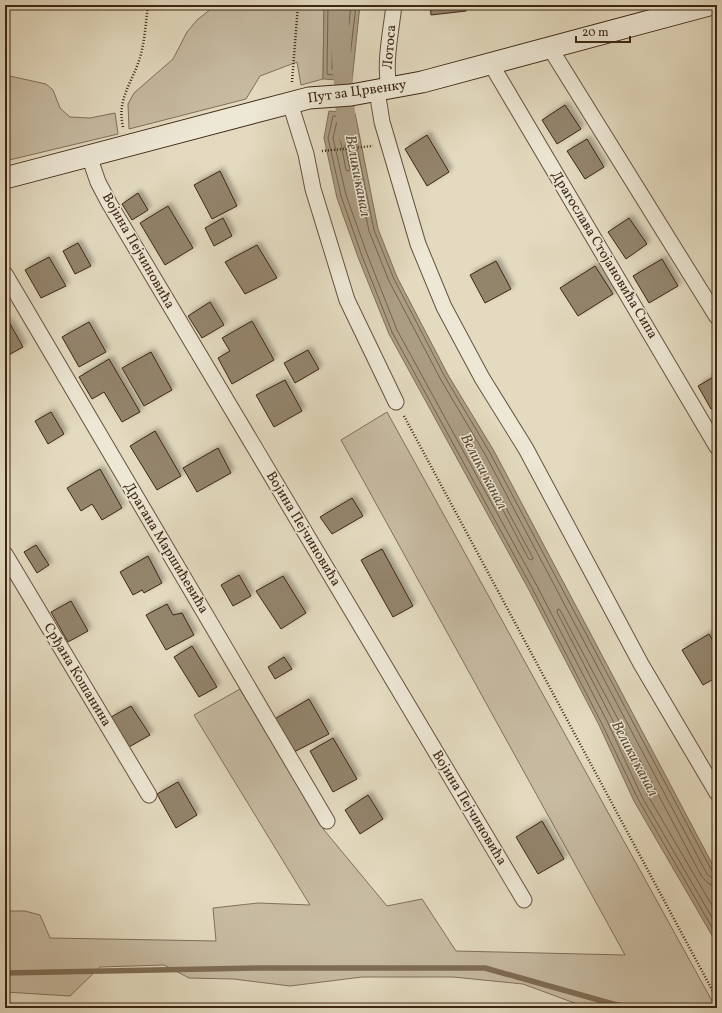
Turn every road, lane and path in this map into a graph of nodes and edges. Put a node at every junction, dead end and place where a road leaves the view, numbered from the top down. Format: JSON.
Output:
{"nodes":[{"id":1,"x":148,"y":5,"type":"edge"},
{"id":2,"x":298,"y":5,"type":"edge"},
{"id":3,"x":394,"y":5,"type":"edge"},
{"id":4,"x":709,"y":5,"type":"edge"},
{"id":5,"x":550,"y":48,"type":"junction"},
{"id":6,"x":491,"y":64,"type":"junction"},
{"id":7,"x":383,"y":90,"type":"junction"},
{"id":8,"x":290,"y":103,"type":"junction"},
{"id":9,"x":128,"y":145,"type":"junction"},
{"id":10,"x":372,"y":146,"type":"dead end"},
{"id":11,"x":322,"y":152,"type":"dead end"},
{"id":12,"x":89,"y":156,"type":"junction"},
{"id":13,"x":5,"y":178,"type":"edge"},
{"id":14,"x":5,"y":274,"type":"edge"},
{"id":15,"x":717,"y":318,"type":"edge"},
{"id":16,"x":396,"y":402,"type":"joint"},
{"id":17,"x":717,"y":447,"type":"edge"},
{"id":18,"x":5,"y":554,"type":"edge"},
{"id":19,"x":717,"y":793,"type":"edge"},
{"id":20,"x":149,"y":795,"type":"dead end"},
{"id":21,"x":327,"y":821,"type":"dead end"},
{"id":22,"x":524,"y":900,"type":"dead end"},
{"id":23,"x":717,"y":999,"type":"edge"}],
"edges":[{"from":1,"to":9,"type":"path"},
{"from":2,"to":8,"type":"path"},
{"from":3,"to":7,"type":"street","name":"Лотоса"},
{"from":4,"to":5,"type":"street","name":"Пут за Црвенку"},
{"from":5,"to":6,"type":"street","name":"Пут за Црвенку"},
{"from":5,"to":15,"type":"street"},
{"from":6,"to":7,"type":"street","name":"Пут за Црвенку"},
{"from":6,"to":17,"type":"street","name":"Драгослава Стојановића Сипа"},
{"from":7,"to":8,"type":"street","name":"Пут за Црвенку"},
{"from":7,"to":19,"type":"street","name":"Лотоса"},
{"from":8,"to":9,"type":"street","name":"Пут за Црвенку"},
{"from":8,"to":16,"type":"street"},
{"from":9,"to":12,"type":"street","name":"Пут за Црвенку"},
{"from":10,"to":11,"type":"path"},
{"from":12,"to":13,"type":"street","name":"Пут за Црвенку"},
{"from":12,"to":22,"type":"street","name":"Војина Пејчиновића"},
{"from":14,"to":21,"type":"street","name":"Драгана Маршићевића"},
{"from":16,"to":23,"type":"path"},
{"from":18,"to":20,"type":"street","name":"Срђана Кошанина"}]}
